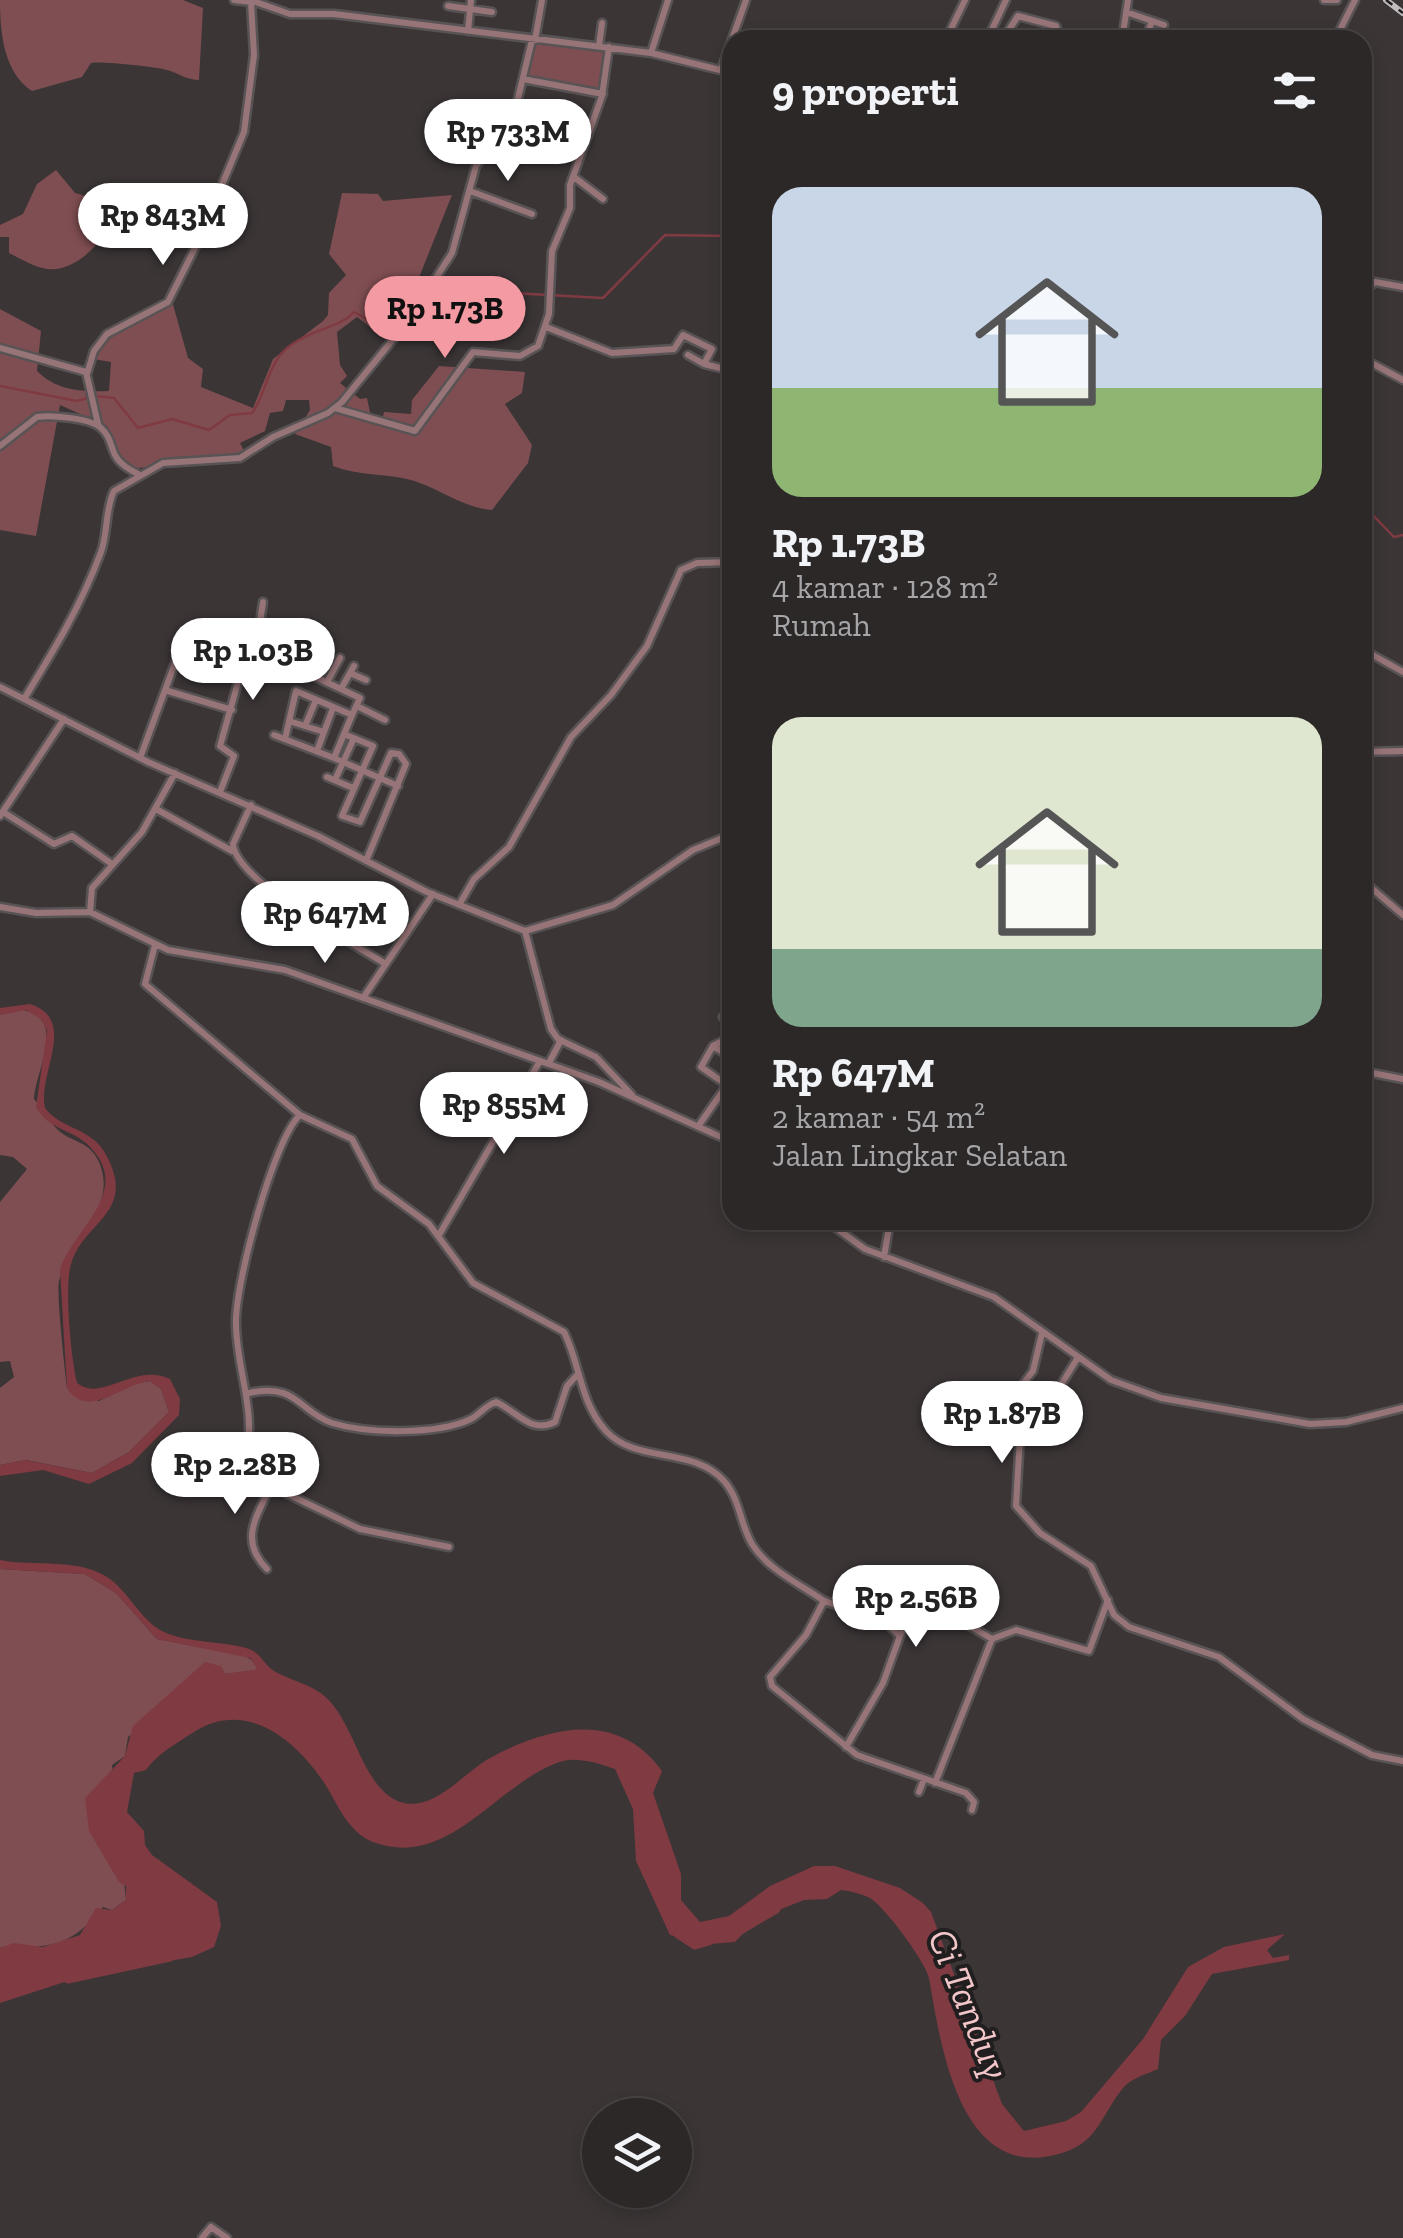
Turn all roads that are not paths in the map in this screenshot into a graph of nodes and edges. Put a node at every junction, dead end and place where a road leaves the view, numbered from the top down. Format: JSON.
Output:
{"nodes":[{"id":1,"x":234,"y":0,"type":"edge"},
{"id":2,"x":471,"y":0,"type":"edge"},
{"id":3,"x":542,"y":0,"type":"edge"},
{"id":4,"x":668,"y":0,"type":"edge"},
{"id":5,"x":746,"y":0,"type":"edge"},
{"id":6,"x":965,"y":0,"type":"edge"},
{"id":7,"x":1006,"y":0,"type":"edge"},
{"id":8,"x":1128,"y":0,"type":"edge"},
{"id":9,"x":1324,"y":0,"type":"edge"},
{"id":10,"x":1337,"y":0,"type":"edge"},
{"id":11,"x":1355,"y":0,"type":"edge"},
{"id":12,"x":251,"y":1,"type":"edge"},
{"id":13,"x":448,"y":6,"type":"dead end"},
{"id":14,"x":471,"y":10,"type":"junction"},
{"id":15,"x":492,"y":12,"type":"dead end"},
{"id":16,"x":1126,"y":12,"type":"junction"},
{"id":17,"x":1152,"y":21,"type":"junction"},
{"id":18,"x":602,"y":23,"type":"dead end"},
{"id":19,"x":1164,"y":25,"type":"dead end"},
{"id":20,"x":735,"y":30,"type":"edge"},
{"id":21,"x":950,"y":30,"type":"edge"},
{"id":22,"x":992,"y":30,"type":"edge"},
{"id":23,"x":1010,"y":30,"type":"edge"},
{"id":24,"x":1057,"y":30,"type":"edge"},
{"id":25,"x":1123,"y":30,"type":"edge"},
{"id":26,"x":1149,"y":30,"type":"edge"},
{"id":27,"x":1340,"y":30,"type":"edge"},
{"id":28,"x":468,"y":31,"type":"junction"},
{"id":29,"x":533,"y":40,"type":"junction"},
{"id":30,"x":599,"y":46,"type":"junction"},
{"id":31,"x":609,"y":48,"type":"junction"},
{"id":32,"x":651,"y":52,"type":"junction"},
{"id":33,"x":722,"y":65,"type":"edge"},
{"id":34,"x":720,"y":70,"type":"joint"},
{"id":35,"x":523,"y":79,"type":"junction"},
{"id":36,"x":603,"y":94,"type":"junction"},
{"id":37,"x":574,"y":178,"type":"junction"},
{"id":38,"x":470,"y":191,"type":"junction"},
{"id":39,"x":603,"y":199,"type":"dead end"},
{"id":40,"x":532,"y":214,"type":"dead end"},
{"id":41,"x":1372,"y":284,"type":"edge"},
{"id":42,"x":1403,"y":287,"type":"edge"},
{"id":43,"x":546,"y":327,"type":"junction"},
{"id":44,"x":0,"y":348,"type":"edge"},
{"id":45,"x":688,"y":355,"type":"dead end"},
{"id":46,"x":1372,"y":363,"type":"edge"},
{"id":47,"x":704,"y":364,"type":"junction"},
{"id":48,"x":722,"y":371,"type":"edge"},
{"id":49,"x":88,"y":374,"type":"junction"},
{"id":50,"x":1403,"y":380,"type":"edge"},
{"id":51,"x":335,"y":408,"type":"junction"},
{"id":52,"x":98,"y":426,"type":"junction"},
{"id":53,"x":0,"y":446,"type":"edge"},
{"id":54,"x":140,"y":474,"type":"junction"},
{"id":55,"x":722,"y":562,"type":"edge"},
{"id":56,"x":263,"y":602,"type":"dead end"},
{"id":57,"x":181,"y":648,"type":"dead end"},
{"id":58,"x":322,"y":652,"type":"dead end"},
{"id":59,"x":1372,"y":655,"type":"edge"},
{"id":60,"x":340,"y":658,"type":"dead end"},
{"id":61,"x":1403,"y":672,"type":"edge"},
{"id":62,"x":366,"y":680,"type":"dead end"},
{"id":63,"x":327,"y":682,"type":"junction"},
{"id":64,"x":0,"y":688,"type":"edge"},
{"id":65,"x":342,"y":689,"type":"junction"},
{"id":66,"x":168,"y":691,"type":"junction"},
{"id":67,"x":24,"y":699,"type":"junction"},
{"id":68,"x":316,"y":700,"type":"junction"},
{"id":69,"x":357,"y":706,"type":"junction"},
{"id":70,"x":334,"y":708,"type":"junction"},
{"id":71,"x":232,"y":710,"type":"junction"},
{"id":72,"x":352,"y":716,"type":"junction"},
{"id":73,"x":64,"y":719,"type":"junction"},
{"id":74,"x":289,"y":720,"type":"junction"},
{"id":75,"x":385,"y":720,"type":"dead end"},
{"id":76,"x":305,"y":726,"type":"junction"},
{"id":77,"x":324,"y":732,"type":"junction"},
{"id":78,"x":344,"y":734,"type":"junction"},
{"id":79,"x":274,"y":735,"type":"dead end"},
{"id":80,"x":354,"y":738,"type":"junction"},
{"id":81,"x":285,"y":739,"type":"junction"},
{"id":82,"x":316,"y":751,"type":"junction"},
{"id":83,"x":1403,"y":751,"type":"edge"},
{"id":84,"x":1372,"y":752,"type":"edge"},
{"id":85,"x":140,"y":758,"type":"junction"},
{"id":86,"x":334,"y":758,"type":"junction"},
{"id":87,"x":344,"y":762,"type":"junction"},
{"id":88,"x":362,"y":770,"type":"junction"},
{"id":89,"x":175,"y":774,"type":"junction"},
{"id":90,"x":380,"y":778,"type":"junction"},
{"id":91,"x":398,"y":786,"type":"junction"},
{"id":92,"x":354,"y":788,"type":"junction"},
{"id":93,"x":220,"y":792,"type":"junction"},
{"id":94,"x":251,"y":806,"type":"junction"},
{"id":95,"x":156,"y":808,"type":"junction"},
{"id":96,"x":1,"y":814,"type":"edge"},
{"id":97,"x":722,"y":840,"type":"edge"},
{"id":98,"x":233,"y":852,"type":"junction"},
{"id":99,"x":366,"y":860,"type":"junction"},
{"id":100,"x":112,"y":864,"type":"junction"},
{"id":101,"x":1372,"y":889,"type":"edge"},
{"id":102,"x":432,"y":894,"type":"junction"},
{"id":103,"x":459,"y":904,"type":"junction"},
{"id":104,"x":0,"y":907,"type":"edge"},
{"id":105,"x":90,"y":912,"type":"junction"},
{"id":106,"x":1403,"y":915,"type":"edge"},
{"id":107,"x":526,"y":931,"type":"junction"},
{"id":108,"x":155,"y":945,"type":"junction"},
{"id":109,"x":384,"y":963,"type":"junction"},
{"id":110,"x":363,"y":998,"type":"junction"},
{"id":111,"x":562,"y":1040,"type":"junction"},
{"id":112,"x":722,"y":1041,"type":"edge"},
{"id":113,"x":713,"y":1046,"type":"junction"},
{"id":114,"x":722,"y":1052,"type":"edge"},
{"id":115,"x":544,"y":1062,"type":"junction"},
{"id":116,"x":1372,"y":1073,"type":"edge"},
{"id":117,"x":1403,"y":1079,"type":"edge"},
{"id":118,"x":722,"y":1082,"type":"edge"},
{"id":119,"x":722,"y":1093,"type":"edge"},
{"id":120,"x":633,"y":1096,"type":"junction"},
{"id":121,"x":300,"y":1115,"type":"junction"},
{"id":122,"x":698,"y":1125,"type":"junction"},
{"id":123,"x":722,"y":1137,"type":"edge"},
{"id":124,"x":836,"y":1230,"type":"edge"},
{"id":125,"x":888,"y":1230,"type":"edge"},
{"id":126,"x":438,"y":1235,"type":"junction"},
{"id":127,"x":884,"y":1257,"type":"junction"},
{"id":128,"x":1042,"y":1334,"type":"junction"},
{"id":129,"x":1077,"y":1358,"type":"junction"},
{"id":130,"x":578,"y":1374,"type":"junction"},
{"id":131,"x":249,"y":1393,"type":"junction"},
{"id":132,"x":1054,"y":1396,"type":"dead end"},
{"id":133,"x":1403,"y":1408,"type":"edge"},
{"id":134,"x":247,"y":1454,"type":"junction"},
{"id":135,"x":271,"y":1486,"type":"junction"},
{"id":136,"x":192,"y":1492,"type":"dead end"},
{"id":137,"x":449,"y":1547,"type":"dead end"},
{"id":138,"x":267,"y":1569,"type":"dead end"},
{"id":139,"x":1108,"y":1599,"type":"junction"},
{"id":140,"x":824,"y":1601,"type":"junction"},
{"id":141,"x":900,"y":1636,"type":"junction"},
{"id":142,"x":992,"y":1639,"type":"junction"},
{"id":143,"x":846,"y":1747,"type":"junction"},
{"id":144,"x":1403,"y":1761,"type":"edge"},
{"id":145,"x":924,"y":1780,"type":"junction"},
{"id":146,"x":935,"y":1783,"type":"junction"},
{"id":147,"x":920,"y":1792,"type":"dead end"},
{"id":148,"x":972,"y":1810,"type":"dead end"},
{"id":149,"x":202,"y":2238,"type":"edge"},
{"id":150,"x":227,"y":2238,"type":"edge"}],
"edges":[{"from":1,"to":12,"type":"street"},
{"from":2,"to":14,"type":"street"},
{"from":3,"to":29,"type":"street"},
{"from":4,"to":32,"type":"street"},
{"from":5,"to":20,"type":"street"},
{"from":6,"to":21,"type":"street"},
{"from":7,"to":22,"type":"street"},
{"from":8,"to":16,"type":"street"},
{"from":9,"to":10,"type":"street"},
{"from":11,"to":27,"type":"street"},
{"from":12,"to":28,"type":"street"},
{"from":12,"to":49,"type":"street"},
{"from":13,"to":14,"type":"street"},
{"from":14,"to":15,"type":"street"},
{"from":14,"to":28,"type":"street"},
{"from":16,"to":17,"type":"street"},
{"from":16,"to":25,"type":"street"},
{"from":17,"to":19,"type":"street"},
{"from":17,"to":26,"type":"street"},
{"from":18,"to":30,"type":"street"},
{"from":23,"to":24,"type":"street"},
{"from":28,"to":29,"type":"street"},
{"from":29,"to":30,"type":"street"},
{"from":29,"to":35,"type":"street"},
{"from":30,"to":31,"type":"street"},
{"from":31,"to":32,"type":"street"},
{"from":31,"to":36,"type":"street"},
{"from":32,"to":34,"type":"street"},
{"from":33,"to":34,"type":"street"},
{"from":35,"to":36,"type":"street"},
{"from":35,"to":38,"type":"street"},
{"from":36,"to":37,"type":"street"},
{"from":37,"to":39,"type":"street"},
{"from":37,"to":43,"type":"street"},
{"from":38,"to":40,"type":"street"},
{"from":38,"to":51,"type":"street"},
{"from":41,"to":42,"type":"street"},
{"from":43,"to":47,"type":"street"},
{"from":43,"to":51,"type":"street"},
{"from":44,"to":49,"type":"street"},
{"from":45,"to":47,"type":"street"},
{"from":46,"to":50,"type":"street"},
{"from":47,"to":48,"type":"street"},
{"from":49,"to":52,"type":"street"},
{"from":51,"to":54,"type":"street"},
{"from":52,"to":53,"type":"street"},
{"from":52,"to":54,"type":"street"},
{"from":54,"to":67,"type":"street"},
{"from":55,"to":103,"type":"street"},
{"from":56,"to":71,"type":"street"},
{"from":57,"to":66,"type":"street"},
{"from":58,"to":63,"type":"street"},
{"from":59,"to":61,"type":"street"},
{"from":60,"to":63,"type":"street"},
{"from":62,"to":65,"type":"street"},
{"from":63,"to":65,"type":"street"},
{"from":64,"to":67,"type":"street"},
{"from":65,"to":69,"type":"street"},
{"from":66,"to":71,"type":"street"},
{"from":66,"to":85,"type":"street"},
{"from":67,"to":73,"type":"street"},
{"from":68,"to":70,"type":"street"},
{"from":68,"to":74,"type":"street"},
{"from":68,"to":76,"type":"street"},
{"from":69,"to":72,"type":"street"},
{"from":69,"to":75,"type":"street"},
{"from":70,"to":72,"type":"street"},
{"from":70,"to":77,"type":"street"},
{"from":71,"to":93,"type":"street"},
{"from":72,"to":78,"type":"street"},
{"from":73,"to":85,"type":"street"},
{"from":73,"to":96,"type":"street"},
{"from":74,"to":76,"type":"street"},
{"from":74,"to":81,"type":"street"},
{"from":76,"to":77,"type":"street"},
{"from":77,"to":82,"type":"street"},
{"from":78,"to":80,"type":"street"},
{"from":78,"to":86,"type":"street"},
{"from":79,"to":81,"type":"street"},
{"from":80,"to":87,"type":"street"},
{"from":80,"to":88,"type":"street"},
{"from":81,"to":82,"type":"street"},
{"from":82,"to":86,"type":"street"},
{"from":83,"to":84,"type":"street"},
{"from":85,"to":89,"type":"street"},
{"from":86,"to":87,"type":"street"},
{"from":87,"to":88,"type":"street"},
{"from":87,"to":92,"type":"street"},
{"from":88,"to":90,"type":"street"},
{"from":88,"to":92,"type":"street"},
{"from":89,"to":93,"type":"street"},
{"from":89,"to":95,"type":"street"},
{"from":90,"to":91,"type":"street"},
{"from":90,"to":91,"type":"street"},
{"from":90,"to":92,"type":"street"},
{"from":91,"to":99,"type":"street"},
{"from":93,"to":94,"type":"street"},
{"from":94,"to":98,"type":"street"},
{"from":94,"to":99,"type":"street"},
{"from":95,"to":98,"type":"street"},
{"from":95,"to":100,"type":"street"},
{"from":96,"to":100,"type":"street"},
{"from":97,"to":107,"type":"street"},
{"from":98,"to":109,"type":"street"},
{"from":99,"to":102,"type":"street"},
{"from":100,"to":105,"type":"street"},
{"from":101,"to":106,"type":"street"},
{"from":102,"to":103,"type":"street"},
{"from":102,"to":109,"type":"street"},
{"from":103,"to":107,"type":"street"},
{"from":104,"to":105,"type":"street"},
{"from":105,"to":108,"type":"street"},
{"from":107,"to":111,"type":"street"},
{"from":108,"to":110,"type":"street"},
{"from":108,"to":121,"type":"street"},
{"from":109,"to":110,"type":"street"},
{"from":110,"to":115,"type":"street"},
{"from":111,"to":115,"type":"street"},
{"from":111,"to":120,"type":"street"},
{"from":112,"to":113,"type":"street"},
{"from":113,"to":114,"type":"street"},
{"from":113,"to":118,"type":"street"},
{"from":115,"to":120,"type":"street"},
{"from":115,"to":126,"type":"street"},
{"from":116,"to":117,"type":"street"},
{"from":119,"to":122,"type":"street"},
{"from":120,"to":122,"type":"street"},
{"from":121,"to":126,"type":"street"},
{"from":121,"to":131,"type":"street"},
{"from":122,"to":123,"type":"street"},
{"from":124,"to":127,"type":"street"},
{"from":125,"to":127,"type":"street"},
{"from":126,"to":130,"type":"street"},
{"from":127,"to":128,"type":"street"},
{"from":128,"to":129,"type":"street"},
{"from":128,"to":139,"type":"street"},
{"from":129,"to":132,"type":"street"},
{"from":129,"to":133,"type":"street"},
{"from":130,"to":131,"type":"street"},
{"from":130,"to":140,"type":"street"},
{"from":131,"to":134,"type":"street"},
{"from":134,"to":135,"type":"street"},
{"from":134,"to":136,"type":"street"},
{"from":135,"to":137,"type":"street"},
{"from":135,"to":138,"type":"street"},
{"from":139,"to":142,"type":"street"},
{"from":139,"to":144,"type":"street"},
{"from":140,"to":141,"type":"street"},
{"from":140,"to":143,"type":"street"},
{"from":141,"to":142,"type":"street"},
{"from":141,"to":143,"type":"street"},
{"from":142,"to":146,"type":"street"},
{"from":143,"to":145,"type":"street"},
{"from":145,"to":146,"type":"street"},
{"from":145,"to":147,"type":"street"},
{"from":146,"to":148,"type":"street"},
{"from":149,"to":150,"type":"street"}]}
